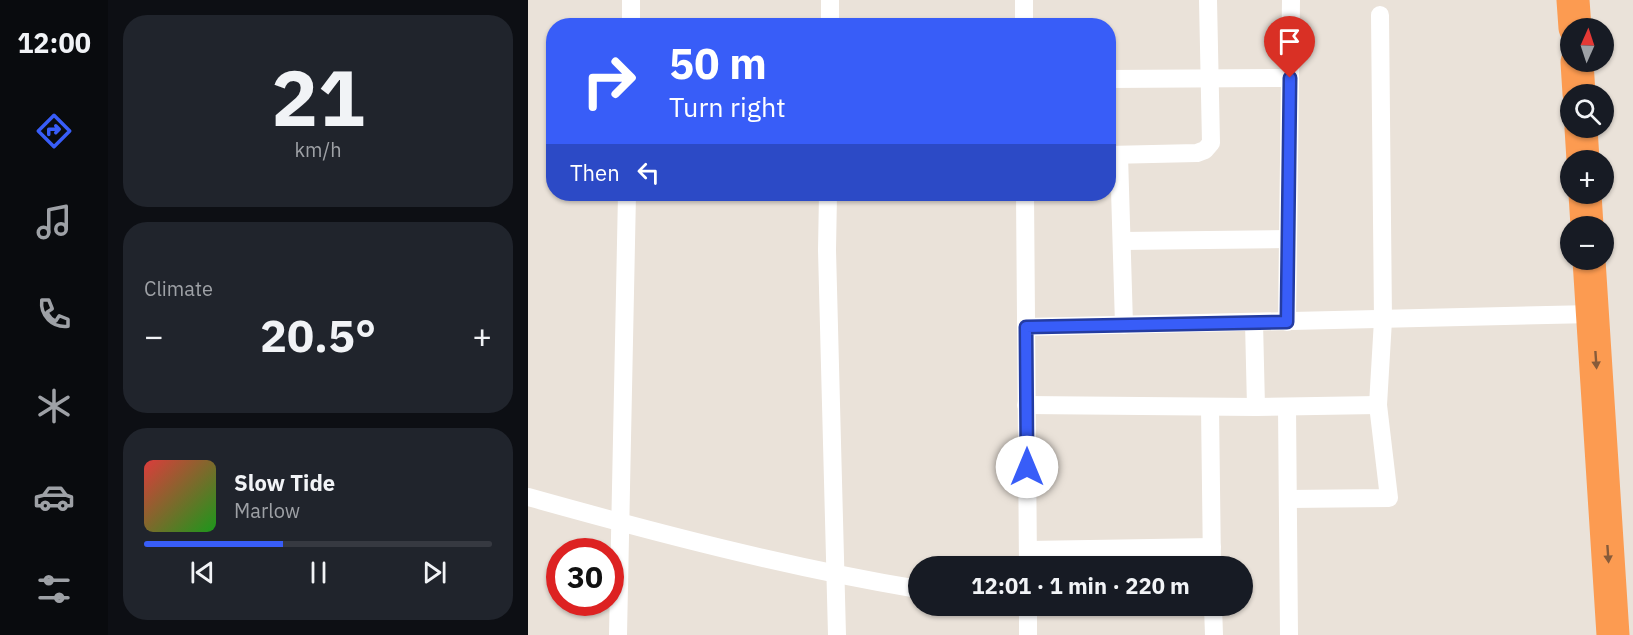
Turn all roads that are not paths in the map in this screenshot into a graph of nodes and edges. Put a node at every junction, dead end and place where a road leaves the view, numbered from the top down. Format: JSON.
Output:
{"nodes":[{"id":1,"x":631,"y":0,"type":"edge"},
{"id":2,"x":830,"y":0,"type":"edge"},
{"id":3,"x":1024,"y":0,"type":"edge"},
{"id":4,"x":1208,"y":0,"type":"edge"},
{"id":5,"x":1291,"y":0,"type":"edge"},
{"id":6,"x":1573,"y":0,"type":"edge"},
{"id":7,"x":1380,"y":15,"type":"dead end"},
{"id":8,"x":631,"y":18,"type":"edge"},
{"id":9,"x":830,"y":18,"type":"edge"},
{"id":10,"x":1024,"y":18,"type":"edge"},
{"id":11,"x":1574,"y":18,"type":"edge"},
{"id":12,"x":1290,"y":78,"type":"junction"},
{"id":13,"x":1116,"y":79,"type":"edge"},
{"id":14,"x":1210,"y":79,"type":"junction"},
{"id":15,"x":1116,"y":155,"type":"edge"},
{"id":16,"x":1116,"y":176,"type":"edge"},
{"id":17,"x":627,"y":201,"type":"edge"},
{"id":18,"x":828,"y":201,"type":"edge"},
{"id":19,"x":1025,"y":201,"type":"edge"},
{"id":20,"x":1288,"y":239,"type":"junction"},
{"id":21,"x":1122,"y":241,"type":"junction"},
{"id":22,"x":1590,"y":270,"type":"edge"},
{"id":23,"x":1593,"y":314,"type":"junction"},
{"id":24,"x":1383,"y":320,"type":"junction"},
{"id":25,"x":1254,"y":322,"type":"junction"},
{"id":26,"x":1287,"y":322,"type":"junction"},
{"id":27,"x":1124,"y":325,"type":"junction"},
{"id":28,"x":1026,"y":327,"type":"junction"},
{"id":29,"x":1026,"y":405,"type":"junction"},
{"id":30,"x":1378,"y":405,"type":"junction"},
{"id":31,"x":1210,"y":407,"type":"junction"},
{"id":32,"x":1256,"y":407,"type":"junction"},
{"id":33,"x":1287,"y":407,"type":"junction"},
{"id":34,"x":528,"y":497,"type":"edge"},
{"id":35,"x":1288,"y":499,"type":"junction"},
{"id":36,"x":620,"y":523,"type":"junction"},
{"id":37,"x":1212,"y":547,"type":"junction"},
{"id":38,"x":1028,"y":556,"type":"edge"},
{"id":39,"x":1074,"y":556,"type":"edge"},
{"id":40,"x":1212,"y":556,"type":"edge"},
{"id":41,"x":835,"y":575,"type":"junction"},
{"id":42,"x":908,"y":587,"type":"edge"},
{"id":43,"x":1025,"y":616,"type":"edge"},
{"id":44,"x":1213,"y":616,"type":"edge"},
{"id":45,"x":618,"y":635,"type":"edge"},
{"id":46,"x":837,"y":635,"type":"edge"},
{"id":47,"x":1028,"y":635,"type":"edge"},
{"id":48,"x":1214,"y":635,"type":"edge"},
{"id":49,"x":1289,"y":635,"type":"edge"},
{"id":50,"x":1613,"y":635,"type":"edge"}],
"edges":[{"from":1,"to":8,"type":"street"},
{"from":2,"to":9,"type":"street"},
{"from":3,"to":10,"type":"street"},
{"from":4,"to":14,"type":"street"},
{"from":5,"to":12,"type":"street"},
{"from":6,"to":11,"type":"highway"},
{"from":7,"to":24,"type":"street"},
{"from":12,"to":14,"type":"street"},
{"from":12,"to":20,"type":"street"},
{"from":13,"to":14,"type":"street"},
{"from":14,"to":15,"type":"street"},
{"from":16,"to":21,"type":"street"},
{"from":17,"to":36,"type":"street"},
{"from":18,"to":41,"type":"street"},
{"from":19,"to":28,"type":"street"},
{"from":20,"to":21,"type":"street"},
{"from":20,"to":26,"type":"street"},
{"from":21,"to":27,"type":"street"},
{"from":22,"to":23,"type":"highway"},
{"from":23,"to":24,"type":"street"},
{"from":23,"to":50,"type":"highway","one_way":true},
{"from":24,"to":26,"type":"street"},
{"from":24,"to":30,"type":"street"},
{"from":25,"to":26,"type":"street"},
{"from":25,"to":27,"type":"street"},
{"from":25,"to":32,"type":"street"},
{"from":27,"to":28,"type":"street"},
{"from":28,"to":29,"type":"street"},
{"from":29,"to":31,"type":"street"},
{"from":29,"to":38,"type":"street"},
{"from":30,"to":33,"type":"street"},
{"from":30,"to":35,"type":"street"},
{"from":31,"to":32,"type":"street"},
{"from":31,"to":37,"type":"street"},
{"from":32,"to":33,"type":"street"},
{"from":33,"to":35,"type":"street"},
{"from":34,"to":36,"type":"street"},
{"from":35,"to":49,"type":"street"},
{"from":36,"to":41,"type":"street"},
{"from":36,"to":45,"type":"street"},
{"from":37,"to":39,"type":"street"},
{"from":37,"to":40,"type":"street"},
{"from":41,"to":42,"type":"street"},
{"from":41,"to":46,"type":"street"},
{"from":43,"to":47,"type":"street"},
{"from":44,"to":48,"type":"street"}]}
